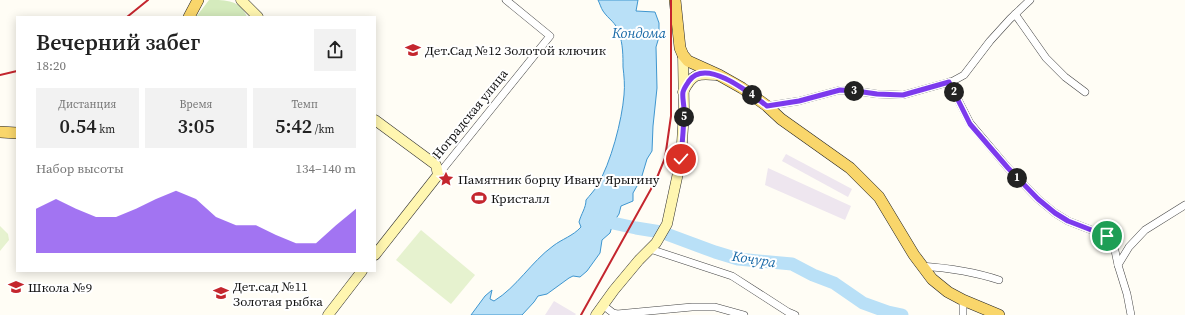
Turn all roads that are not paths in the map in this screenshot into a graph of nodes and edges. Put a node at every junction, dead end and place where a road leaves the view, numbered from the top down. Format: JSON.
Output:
{"nodes":[{"id":1,"x":198,"y":0,"type":"edge"},
{"id":2,"x":241,"y":0,"type":"edge"},
{"id":3,"x":506,"y":0,"type":"edge"},
{"id":4,"x":675,"y":0,"type":"edge"},
{"id":5,"x":1030,"y":0,"type":"edge"},
{"id":6,"x":1015,"y":14,"type":"junction"},
{"id":7,"x":190,"y":16,"type":"edge"},
{"id":8,"x":257,"y":16,"type":"edge"},
{"id":9,"x":683,"y":55,"type":"junction"},
{"id":10,"x":719,"y":75,"type":"junction"},
{"id":11,"x":949,"y":82,"type":"junction"},
{"id":12,"x":683,"y":92,"type":"junction"},
{"id":13,"x":1085,"y":92,"type":"dead end"},
{"id":14,"x":767,"y":106,"type":"junction"},
{"id":15,"x":376,"y":121,"type":"edge"},
{"id":16,"x":0,"y":132,"type":"edge"},
{"id":17,"x":16,"y":133,"type":"edge"},
{"id":18,"x":438,"y":175,"type":"junction"},
{"id":19,"x":1185,"y":205,"type":"edge"},
{"id":20,"x":653,"y":246,"type":"junction"},
{"id":21,"x":376,"y":254,"type":"edge"},
{"id":22,"x":1118,"y":265,"type":"junction"},
{"id":23,"x":922,"y":266,"type":"junction"},
{"id":24,"x":361,"y":272,"type":"edge"},
{"id":25,"x":999,"y":280,"type":"dead end"},
{"id":26,"x":962,"y":300,"type":"junction"},
{"id":27,"x":604,"y":306,"type":"junction"},
{"id":28,"x":328,"y":315,"type":"edge"},
{"id":29,"x":596,"y":315,"type":"edge"},
{"id":30,"x":744,"y":315,"type":"edge"},
{"id":31,"x":795,"y":315,"type":"edge"},
{"id":32,"x":963,"y":315,"type":"edge"},
{"id":33,"x":999,"y":315,"type":"edge"},
{"id":34,"x":1131,"y":315,"type":"edge"}],
"edges":[{"from":1,"to":7,"type":"main road"},
{"from":2,"to":8,"type":"street"},
{"from":3,"to":18,"type":"street","name":"Ноградская улица"},
{"from":4,"to":9,"type":"main road"},
{"from":5,"to":6,"type":"street"},
{"from":6,"to":11,"type":"street"},
{"from":6,"to":13,"type":"street"},
{"from":9,"to":10,"type":"main road"},
{"from":9,"to":12,"type":"street"},
{"from":10,"to":12,"type":"street"},
{"from":10,"to":14,"type":"main road"},
{"from":11,"to":14,"type":"street"},
{"from":11,"to":22,"type":"street"},
{"from":12,"to":20,"type":"street"},
{"from":14,"to":23,"type":"main road"},
{"from":15,"to":18,"type":"street"},
{"from":16,"to":17,"type":"main road"},
{"from":18,"to":21,"type":"street","name":"Ноградская улица"},
{"from":19,"to":22,"type":"street"},
{"from":20,"to":27,"type":"street"},
{"from":20,"to":31,"type":"street"},
{"from":22,"to":34,"type":"street"},
{"from":23,"to":25,"type":"street"},
{"from":23,"to":26,"type":"main road"},
{"from":24,"to":28,"type":"street"},
{"from":26,"to":32,"type":"street"},
{"from":26,"to":33,"type":"main road"},
{"from":27,"to":29,"type":"street"},
{"from":27,"to":30,"type":"street"}]}
